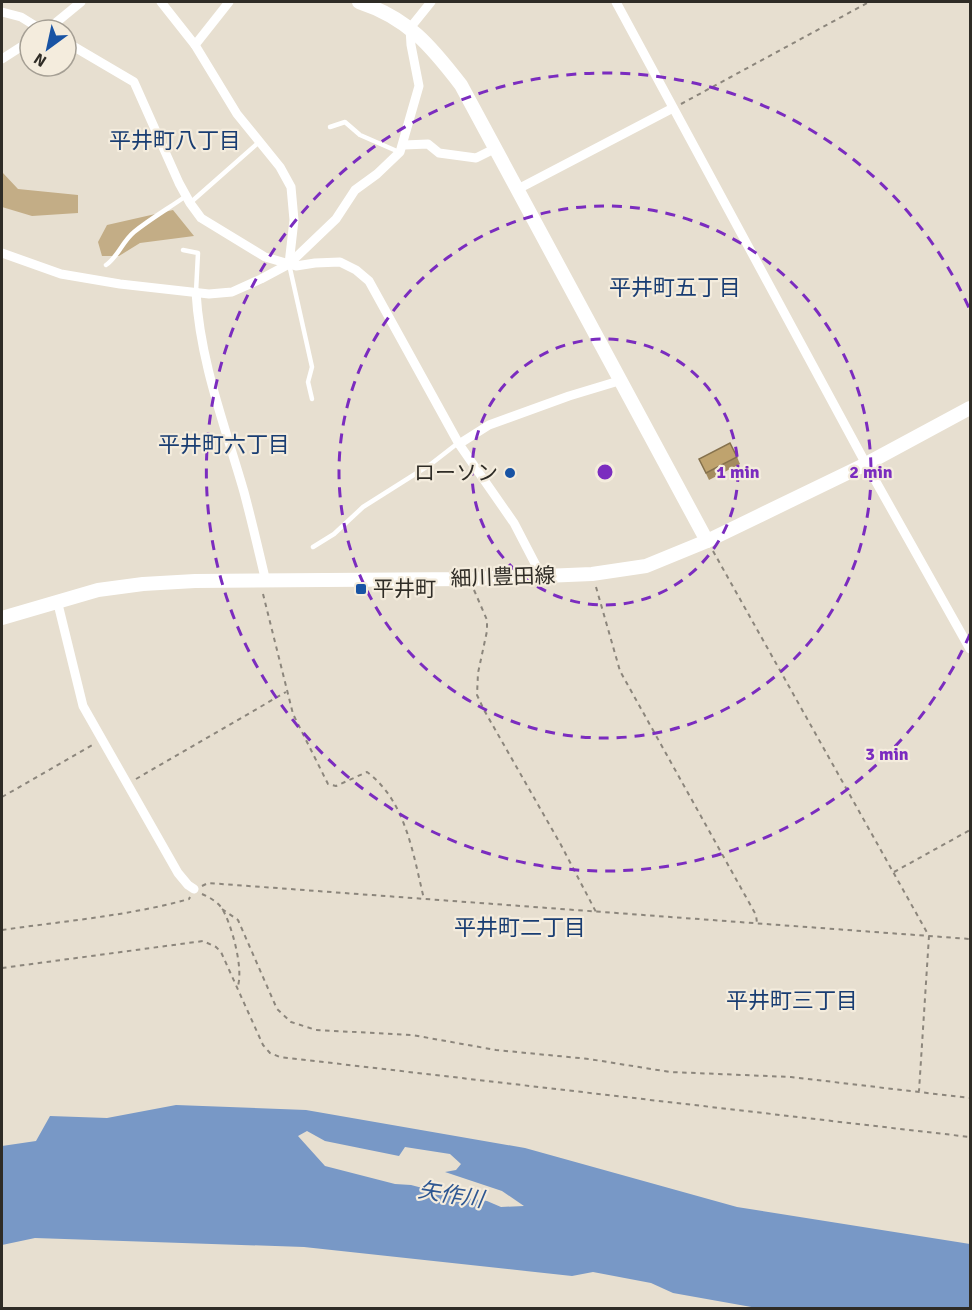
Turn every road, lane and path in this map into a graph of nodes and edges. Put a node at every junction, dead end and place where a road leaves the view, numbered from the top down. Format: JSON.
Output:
{"nodes":[{"id":1,"x":81,"y":2,"type":"edge"},
{"id":2,"x":161,"y":2,"type":"edge"},
{"id":3,"x":229,"y":2,"type":"edge"},
{"id":4,"x":359,"y":2,"type":"edge"},
{"id":5,"x":431,"y":2,"type":"edge"},
{"id":6,"x":616,"y":2,"type":"edge"},
{"id":7,"x":869,"y":2,"type":"edge"},
{"id":8,"x":381,"y":5,"type":"edge"},
{"id":9,"x":2,"y":12,"type":"edge"},
{"id":10,"x":23,"y":18,"type":"edge"},
{"id":11,"x":60,"y":18,"type":"edge"},
{"id":12,"x":410,"y":28,"type":"junction"},
{"id":13,"x":195,"y":45,"type":"junction"},
{"id":14,"x":18,"y":48,"type":"edge"},
{"id":15,"x":78,"y":49,"type":"edge"},
{"id":16,"x":2,"y":58,"type":"edge"},
{"id":17,"x":673,"y":108,"type":"junction"},
{"id":18,"x":330,"y":127,"type":"dead end"},
{"id":19,"x":259,"y":142,"type":"junction"},
{"id":20,"x":402,"y":149,"type":"junction"},
{"id":21,"x":494,"y":149,"type":"junction"},
{"id":22,"x":518,"y":189,"type":"junction"},
{"id":23,"x":188,"y":199,"type":"junction"},
{"id":24,"x":183,"y":250,"type":"dead end"},
{"id":25,"x":2,"y":253,"type":"edge"},
{"id":26,"x":289,"y":264,"type":"junction"},
{"id":27,"x":106,"y":265,"type":"dead end"},
{"id":28,"x":196,"y":292,"type":"junction"},
{"id":29,"x":622,"y":380,"type":"junction"},
{"id":30,"x":312,"y":399,"type":"dead end"},
{"id":31,"x":970,"y":408,"type":"edge"},
{"id":32,"x":458,"y":444,"type":"junction"},
{"id":33,"x":866,"y":464,"type":"junction"},
{"id":34,"x":707,"y":542,"type":"junction"},
{"id":35,"x":313,"y":547,"type":"dead end"},
{"id":36,"x":592,"y":574,"type":"junction"},
{"id":37,"x":541,"y":575,"type":"junction"},
{"id":38,"x":470,"y":579,"type":"junction"},
{"id":39,"x":263,"y":582,"type":"junction"},
{"id":40,"x":57,"y":600,"type":"junction"},
{"id":41,"x":2,"y":616,"type":"edge"},
{"id":42,"x":970,"y":649,"type":"edge"},
{"id":43,"x":287,"y":692,"type":"junction"},
{"id":44,"x":101,"y":739,"type":"junction"},
{"id":45,"x":128,"y":783,"type":"junction"},
{"id":46,"x":2,"y":797,"type":"edge"},
{"id":47,"x":970,"y":830,"type":"edge"},
{"id":48,"x":894,"y":872,"type":"junction"},
{"id":49,"x":194,"y":889,"type":"junction"},
{"id":50,"x":424,"y":899,"type":"junction"},
{"id":51,"x":222,"y":909,"type":"junction"},
{"id":52,"x":596,"y":912,"type":"junction"},
{"id":53,"x":757,"y":923,"type":"junction"},
{"id":54,"x":2,"y":929,"type":"edge"},
{"id":55,"x":929,"y":936,"type":"junction"},
{"id":56,"x":970,"y":939,"type":"edge"},
{"id":57,"x":2,"y":968,"type":"edge"},
{"id":58,"x":237,"y":988,"type":"junction"},
{"id":59,"x":919,"y":1091,"type":"junction"},
{"id":60,"x":970,"y":1098,"type":"edge"},
{"id":61,"x":970,"y":1137,"type":"edge"}],
"edges":[{"from":1,"to":11,"type":"street"},
{"from":2,"to":13,"type":"street"},
{"from":3,"to":13,"type":"street"},
{"from":4,"to":8,"type":"main road"},
{"from":5,"to":12,"type":"street"},
{"from":6,"to":17,"type":"street"},
{"from":7,"to":17,"type":"path"},
{"from":8,"to":12,"type":"main road"},
{"from":9,"to":10,"type":"street"},
{"from":12,"to":20,"type":"street"},
{"from":12,"to":21,"type":"main road"},
{"from":13,"to":19,"type":"street"},
{"from":14,"to":16,"type":"street"},
{"from":15,"to":23,"type":"street"},
{"from":17,"to":22,"type":"street"},
{"from":17,"to":33,"type":"street"},
{"from":18,"to":20,"type":"lane"},
{"from":19,"to":23,"type":"lane"},
{"from":19,"to":26,"type":"street"},
{"from":20,"to":21,"type":"street"},
{"from":20,"to":26,"type":"street"},
{"from":21,"to":22,"type":"main road"},
{"from":22,"to":29,"type":"main road"},
{"from":23,"to":26,"type":"street"},
{"from":23,"to":27,"type":"lane"},
{"from":24,"to":28,"type":"lane"},
{"from":25,"to":28,"type":"street"},
{"from":26,"to":28,"type":"street"},
{"from":26,"to":30,"type":"lane"},
{"from":26,"to":32,"type":"street"},
{"from":28,"to":39,"type":"street"},
{"from":29,"to":32,"type":"street"},
{"from":29,"to":34,"type":"main road"},
{"from":31,"to":33,"type":"main road","name":"細川豊田線"},
{"from":32,"to":35,"type":"lane"},
{"from":32,"to":37,"type":"street"},
{"from":33,"to":34,"type":"main road","name":"細川豊田線"},
{"from":33,"to":42,"type":"street"},
{"from":34,"to":36,"type":"main road","name":"細川豊田線"},
{"from":34,"to":48,"type":"path"},
{"from":36,"to":37,"type":"main road","name":"細川豊田線"},
{"from":36,"to":53,"type":"path"},
{"from":37,"to":38,"type":"main road","name":"細川豊田線"},
{"from":38,"to":39,"type":"main road","name":"細川豊田線"},
{"from":38,"to":52,"type":"path"},
{"from":39,"to":40,"type":"main road","name":"細川豊田線"},
{"from":39,"to":43,"type":"path"},
{"from":40,"to":41,"type":"main road","name":"細川豊田線"},
{"from":40,"to":44,"type":"street"},
{"from":43,"to":45,"type":"path"},
{"from":43,"to":50,"type":"path"},
{"from":44,"to":45,"type":"street"},
{"from":44,"to":46,"type":"path"},
{"from":45,"to":49,"type":"street"},
{"from":47,"to":48,"type":"path"},
{"from":48,"to":55,"type":"path"},
{"from":49,"to":50,"type":"path"},
{"from":49,"to":51,"type":"path"},
{"from":49,"to":54,"type":"path"},
{"from":50,"to":52,"type":"path"},
{"from":51,"to":58,"type":"path"},
{"from":51,"to":59,"type":"path"},
{"from":52,"to":53,"type":"path"},
{"from":53,"to":55,"type":"path"},
{"from":55,"to":56,"type":"path"},
{"from":55,"to":59,"type":"path"},
{"from":57,"to":58,"type":"path"},
{"from":58,"to":61,"type":"path"},
{"from":59,"to":60,"type":"path"}]}
